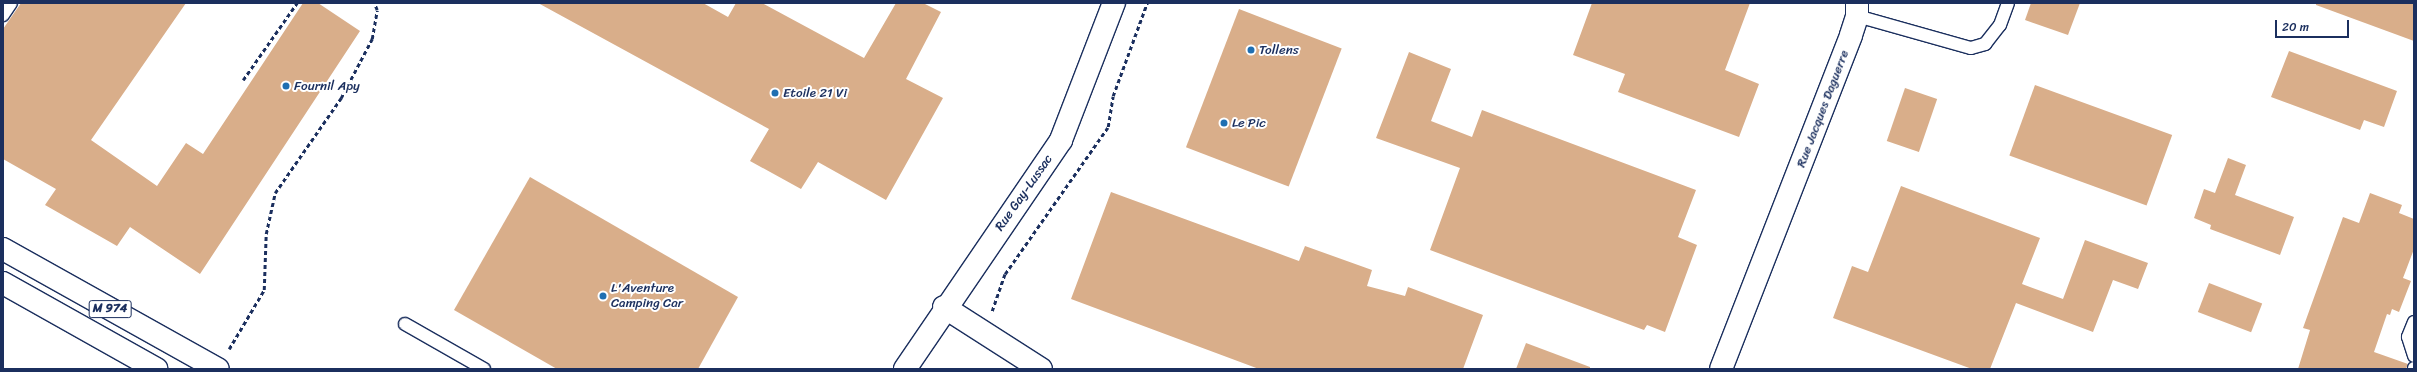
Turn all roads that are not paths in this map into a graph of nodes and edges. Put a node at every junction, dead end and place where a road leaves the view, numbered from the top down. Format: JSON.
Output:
{"nodes":[{"id":1,"x":11,"y":3,"type":"edge"},
{"id":2,"x":1114,"y":3,"type":"edge"},
{"id":3,"x":2008,"y":3,"type":"edge"},
{"id":4,"x":1857,"y":9,"type":"edge"},
{"id":5,"x":3,"y":15,"type":"edge"},
{"id":6,"x":3,"y":249,"type":"edge"},
{"id":7,"x":3,"y":283,"type":"edge"},
{"id":8,"x":944,"y":307,"type":"junction"},
{"id":9,"x":2414,"y":322,"type":"edge"},
{"id":10,"x":405,"y":324,"type":"dead end"},
{"id":11,"x":2414,"y":356,"type":"edge"},
{"id":12,"x":156,"y":369,"type":"edge"},
{"id":13,"x":217,"y":369,"type":"edge"},
{"id":14,"x":484,"y":369,"type":"edge"},
{"id":15,"x":905,"y":369,"type":"edge"},
{"id":16,"x":1041,"y":369,"type":"edge"},
{"id":17,"x":1721,"y":369,"type":"edge"}],
"edges":[{"from":1,"to":5,"type":"lane"},
{"from":2,"to":8,"type":"main road","name":"Rue Gay-Lussac"},
{"from":3,"to":4,"type":"lane","name":"Rue Jacques Daguerre"},
{"from":4,"to":17,"type":"main road","name":"Rue Jacques Daguerre"},
{"from":6,"to":13,"type":"main road","number":"M 974"},
{"from":7,"to":12,"type":"main road","number":"M 974"},
{"from":8,"to":15,"type":"main road","name":"Rue Gay-Lussac"},
{"from":8,"to":16,"type":"main road"},
{"from":9,"to":11,"type":"lane"},
{"from":10,"to":14,"type":"lane"}]}
